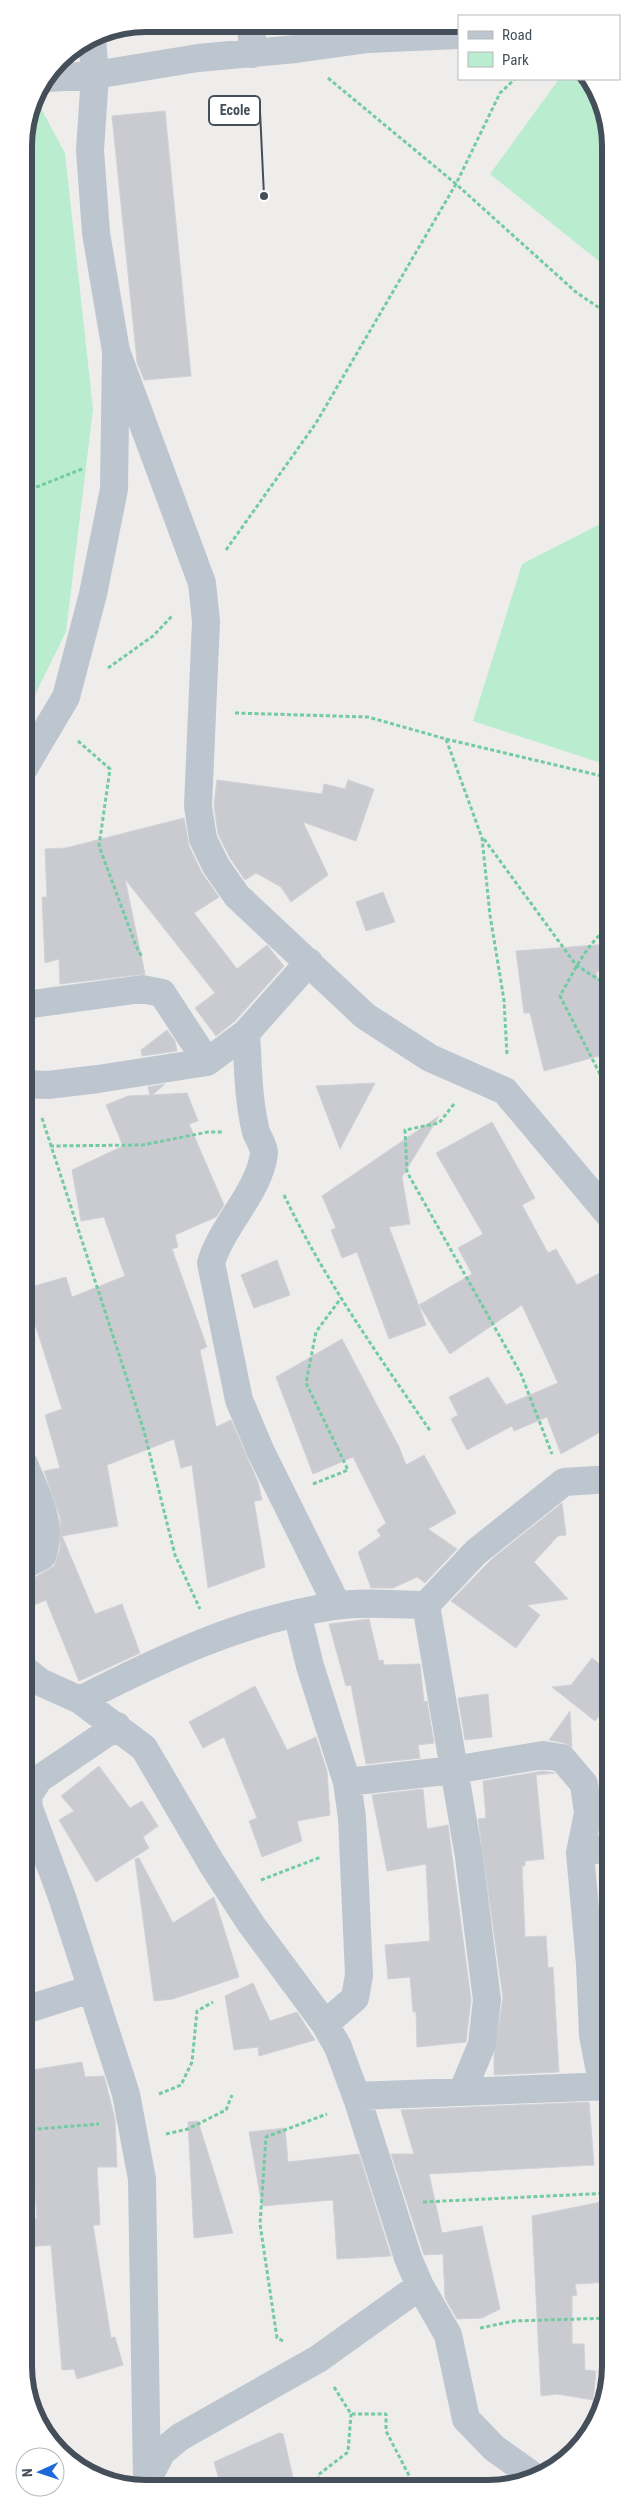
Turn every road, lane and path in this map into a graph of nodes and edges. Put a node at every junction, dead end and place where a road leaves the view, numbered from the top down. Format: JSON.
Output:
{"nodes":[{"id":1,"x":252,"y":32,"type":"edge"},
{"id":2,"x":367,"y":32,"type":"edge"},
{"id":3,"x":458,"y":35,"type":"edge"},
{"id":4,"x":93,"y":46,"type":"edge"},
{"id":5,"x":296,"y":50,"type":"junction"},
{"id":6,"x":254,"y":54,"type":"junction"},
{"id":7,"x":95,"y":75,"type":"junction"},
{"id":8,"x":56,"y":77,"type":"edge"},
{"id":9,"x":513,"y":80,"type":"edge"},
{"id":10,"x":456,"y":184,"type":"junction"},
{"id":11,"x":602,"y":310,"type":"edge"},
{"id":12,"x":116,"y":351,"type":"junction"},
{"id":13,"x":115,"y":456,"type":"junction"},
{"id":14,"x":33,"y":489,"type":"edge"},
{"id":15,"x":202,"y":583,"type":"junction"},
{"id":16,"x":59,"y":708,"type":"junction"},
{"id":17,"x":202,"y":711,"type":"junction"},
{"id":18,"x":446,"y":740,"type":"junction"},
{"id":19,"x":33,"y":753,"type":"edge"},
{"id":20,"x":602,"y":776,"type":"edge"},
{"id":21,"x":482,"y":838,"type":"junction"},
{"id":22,"x":602,"y":932,"type":"edge"},
{"id":23,"x":309,"y":962,"type":"junction"},
{"id":24,"x":576,"y":965,"type":"junction"},
{"id":25,"x":602,"y":982,"type":"edge"},
{"id":26,"x":162,"y":993,"type":"junction"},
{"id":27,"x":33,"y":1004,"type":"edge"},
{"id":28,"x":246,"y":1033,"type":"junction"},
{"id":29,"x":207,"y":1062,"type":"junction"},
{"id":30,"x":600,"y":1074,"type":"joint"},
{"id":31,"x":474,"y":1078,"type":"junction"},
{"id":32,"x":602,"y":1081,"type":"edge"},
{"id":33,"x":33,"y":1084,"type":"edge"},
{"id":34,"x":505,"y":1091,"type":"junction"},
{"id":35,"x":33,"y":1095,"type":"edge"},
{"id":36,"x":260,"y":1142,"type":"junction"},
{"id":37,"x":50,"y":1146,"type":"junction"},
{"id":38,"x":602,"y":1206,"type":"edge"},
{"id":39,"x":341,"y":1298,"type":"junction"},
{"id":40,"x":431,"y":1432,"type":"dead end"},
{"id":41,"x":602,"y":1480,"type":"edge"},
{"id":42,"x":564,"y":1482,"type":"junction"},
{"id":43,"x":32,"y":1488,"type":"edge"},
{"id":44,"x":283,"y":1496,"type":"junction"},
{"id":45,"x":32,"y":1561,"type":"edge"},
{"id":46,"x":337,"y":1605,"type":"junction"},
{"id":47,"x":426,"y":1605,"type":"junction"},
{"id":48,"x":297,"y":1613,"type":"junction"},
{"id":49,"x":214,"y":1639,"type":"junction"},
{"id":50,"x":32,"y":1676,"type":"edge"},
{"id":51,"x":80,"y":1700,"type":"junction"},
{"id":52,"x":117,"y":1726,"type":"junction"},
{"id":53,"x":454,"y":1770,"type":"junction"},
{"id":54,"x":347,"y":1782,"type":"junction"},
{"id":55,"x":32,"y":1789,"type":"edge"},
{"id":56,"x":32,"y":1817,"type":"edge"},
{"id":57,"x":352,"y":1846,"type":"junction"},
{"id":58,"x":602,"y":1849,"type":"edge"},
{"id":59,"x":580,"y":1853,"type":"junction"},
{"id":60,"x":230,"y":1891,"type":"junction"},
{"id":61,"x":91,"y":1989,"type":"junction"},
{"id":62,"x":213,"y":2002,"type":"dead end"},
{"id":63,"x":32,"y":2008,"type":"edge"},
{"id":64,"x":325,"y":2024,"type":"junction"},
{"id":65,"x":602,"y":2068,"type":"edge"},
{"id":66,"x":602,"y":2086,"type":"edge"},
{"id":67,"x":462,"y":2090,"type":"junction"},
{"id":68,"x":232,"y":2095,"type":"dead end"},
{"id":69,"x":357,"y":2099,"type":"junction"},
{"id":70,"x":132,"y":2123,"type":"junction"},
{"id":71,"x":32,"y":2130,"type":"edge"},
{"id":72,"x":602,"y":2193,"type":"edge"},
{"id":73,"x":393,"y":2204,"type":"junction"},
{"id":74,"x":420,"y":2286,"type":"junction"},
{"id":75,"x":602,"y":2318,"type":"edge"},
{"id":76,"x":448,"y":2334,"type":"junction"},
{"id":77,"x":318,"y":2359,"type":"junction"},
{"id":78,"x":351,"y":2414,"type":"junction"},
{"id":79,"x":528,"y":2472,"type":"edge"},
{"id":80,"x":146,"y":2480,"type":"edge"},
{"id":81,"x":148,"y":2480,"type":"edge"},
{"id":82,"x":318,"y":2480,"type":"edge"},
{"id":83,"x":411,"y":2480,"type":"edge"}],
"edges":[{"from":1,"to":6,"type":"street"},
{"from":2,"to":3,"type":"street"},
{"from":2,"to":5,"type":"street"},
{"from":4,"to":7,"type":"street"},
{"from":5,"to":6,"type":"street"},
{"from":5,"to":10,"type":"path"},
{"from":6,"to":7,"type":"street"},
{"from":7,"to":8,"type":"street"},
{"from":7,"to":12,"type":"street"},
{"from":9,"to":10,"type":"path"},
{"from":10,"to":11,"type":"path"},
{"from":10,"to":15,"type":"path"},
{"from":12,"to":13,"type":"street"},
{"from":12,"to":15,"type":"street"},
{"from":13,"to":14,"type":"path"},
{"from":13,"to":16,"type":"street"},
{"from":15,"to":16,"type":"path"},
{"from":15,"to":17,"type":"street"},
{"from":16,"to":19,"type":"street"},
{"from":16,"to":26,"type":"path"},
{"from":17,"to":18,"type":"path"},
{"from":17,"to":23,"type":"street"},
{"from":18,"to":20,"type":"path"},
{"from":18,"to":21,"type":"path"},
{"from":21,"to":24,"type":"path"},
{"from":21,"to":34,"type":"path"},
{"from":22,"to":24,"type":"path"},
{"from":23,"to":28,"type":"street"},
{"from":23,"to":31,"type":"street"},
{"from":24,"to":25,"type":"path"},
{"from":24,"to":30,"type":"path"},
{"from":26,"to":27,"type":"street"},
{"from":26,"to":29,"type":"street"},
{"from":28,"to":29,"type":"street"},
{"from":28,"to":36,"type":"street"},
{"from":29,"to":33,"type":"street"},
{"from":30,"to":32,"type":"path"},
{"from":31,"to":34,"type":"street"},
{"from":31,"to":42,"type":"path"},
{"from":34,"to":38,"type":"street"},
{"from":35,"to":37,"type":"path"},
{"from":36,"to":37,"type":"path"},
{"from":36,"to":39,"type":"path"},
{"from":36,"to":44,"type":"street"},
{"from":37,"to":49,"type":"path"},
{"from":39,"to":40,"type":"path"},
{"from":39,"to":44,"type":"path"},
{"from":41,"to":42,"type":"street"},
{"from":42,"to":47,"type":"street"},
{"from":43,"to":45,"type":"street"},
{"from":44,"to":46,"type":"street"},
{"from":46,"to":47,"type":"street"},
{"from":46,"to":48,"type":"street"},
{"from":47,"to":53,"type":"street"},
{"from":48,"to":49,"type":"street"},
{"from":48,"to":54,"type":"street"},
{"from":49,"to":51,"type":"street"},
{"from":50,"to":51,"type":"street"},
{"from":51,"to":52,"type":"street"},
{"from":52,"to":55,"type":"street"},
{"from":52,"to":60,"type":"street"},
{"from":53,"to":54,"type":"street"},
{"from":53,"to":59,"type":"street"},
{"from":53,"to":67,"type":"street"},
{"from":54,"to":57,"type":"street"},
{"from":56,"to":61,"type":"street"},
{"from":57,"to":60,"type":"path"},
{"from":57,"to":64,"type":"street"},
{"from":58,"to":59,"type":"street"},
{"from":59,"to":65,"type":"street"},
{"from":60,"to":64,"type":"street"},
{"from":61,"to":63,"type":"street"},
{"from":61,"to":70,"type":"street"},
{"from":62,"to":70,"type":"path"},
{"from":64,"to":69,"type":"street"},
{"from":66,"to":67,"type":"street"},
{"from":67,"to":69,"type":"street"},
{"from":68,"to":70,"type":"path"},
{"from":69,"to":73,"type":"street"},
{"from":69,"to":77,"type":"path"},
{"from":70,"to":71,"type":"path"},
{"from":70,"to":80,"type":"street"},
{"from":72,"to":73,"type":"path"},
{"from":73,"to":74,"type":"street"},
{"from":74,"to":76,"type":"street"},
{"from":74,"to":77,"type":"street"},
{"from":75,"to":76,"type":"path"},
{"from":76,"to":79,"type":"street"},
{"from":77,"to":78,"type":"path"},
{"from":77,"to":81,"type":"street"},
{"from":78,"to":82,"type":"path"},
{"from":78,"to":83,"type":"path"}]}
